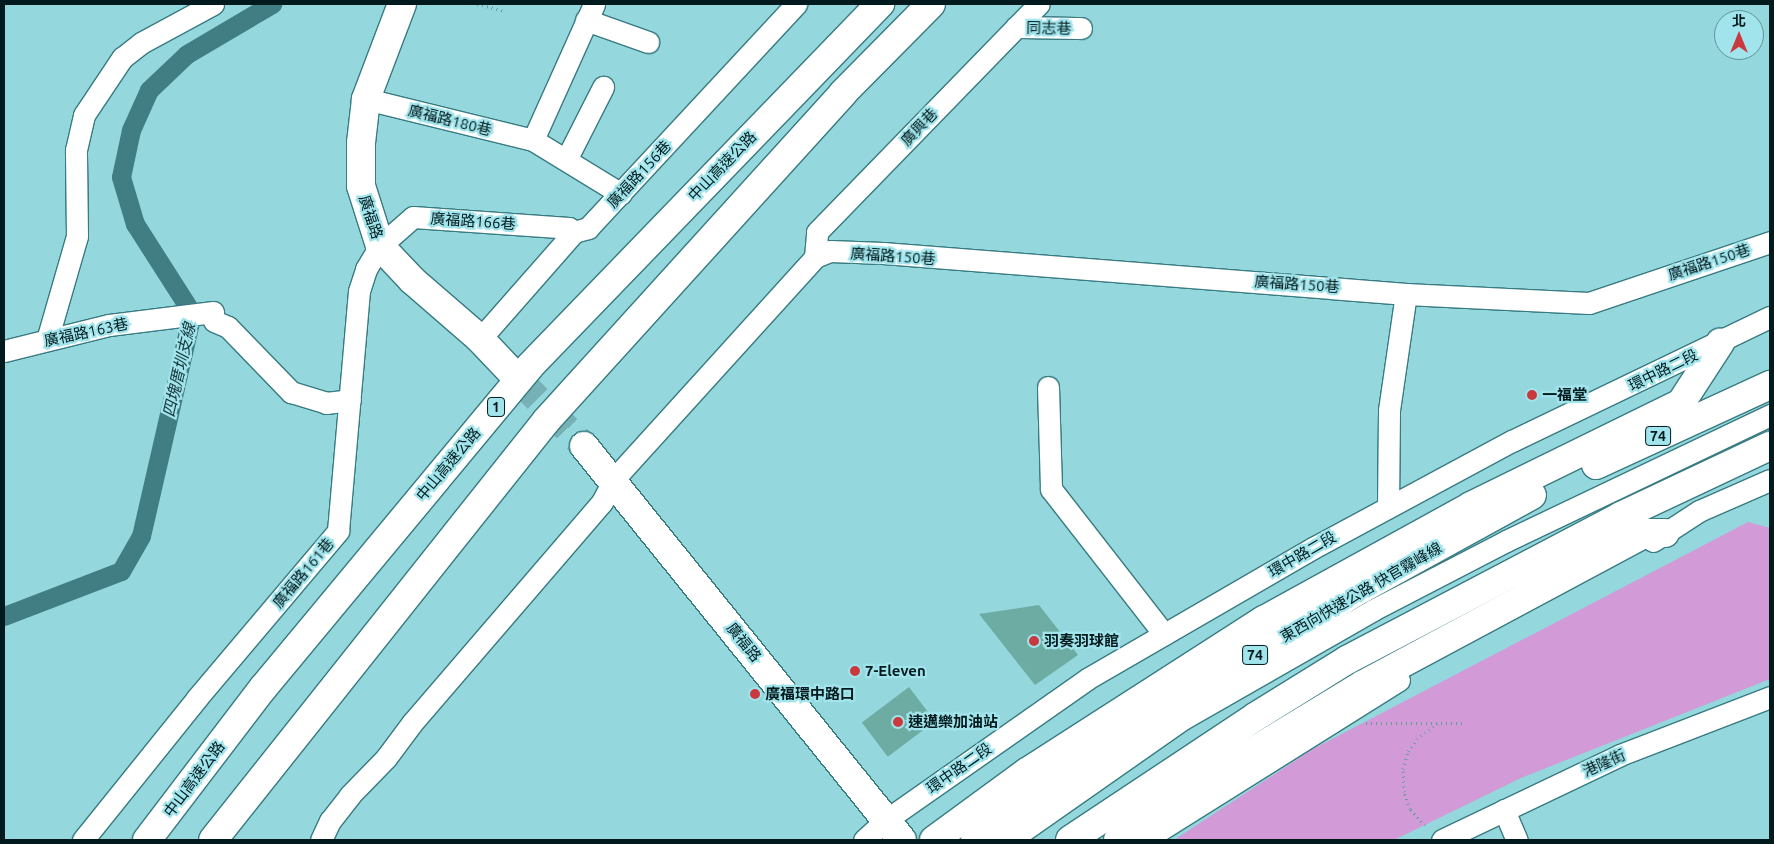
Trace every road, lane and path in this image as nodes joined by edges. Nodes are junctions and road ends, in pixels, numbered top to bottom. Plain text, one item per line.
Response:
1 (213, 4) edge
2 (402, 4) edge
3 (477, 4) edge
4 (796, 4) edge
5 (880, 4) edge
6 (931, 4) edge
7 (1039, 4) edge
8 (504, 11) dead end
9 (590, 12) edge
10 (1016, 27) junction
11 (1081, 28) dead end
12 (648, 42) dead end
13 (604, 86) dead end
14 (366, 99) junction
15 (533, 140) junction
16 (567, 158) junction
17 (620, 194) junction
18 (574, 232) junction
19 (1770, 242) edge
20 (380, 246) junction
21 (815, 257) junction
22 (1406, 294) junction
23 (1770, 317) edge
24 (480, 339) junction
25 (47, 340) junction
26 (1720, 343) junction
27 (4, 351) edge
28 (518, 379) tunnel mouth
29 (1770, 385) edge
30 (1048, 386) dead end
31 (350, 400) junction
32 (1770, 415) edge
33 (1770, 429) edge
34 (584, 446) tunnel mouth
35 (1770, 446) edge
36 (614, 479) junction
37 (1770, 480) edge
38 (1388, 507) junction
39 (1665, 533) junction
40 (1164, 634) junction
41 (1770, 697) edge
42 (1358, 723) dead end
43 (1438, 723) junction
44 (1464, 723) dead end
45 (1504, 810) junction
46 (1426, 825) dead end
47 (894, 830) edge
48 (1454, 838) edge
49 (83, 840) edge
50 (148, 840) edge
51 (212, 840) edge
52 (321, 840) edge
53 (864, 840) edge
54 (934, 840) edge
55 (975, 840) edge
56 (1010, 840) edge
57 (1033, 840) edge
58 (1070, 840) edge
59 (1118, 840) edge
60 (1144, 840) edge
61 (1517, 840) edge

1 - 25 street
2 - 14 main road, 廣福路
3 - 8 path
4 - 17 street, 廣福路156巷
5 - 50 main road, 中山高速公路 / 1
6 - 51 main road
7 - 10 street, 廣興巷
9 - 12 street
9 - 15 street
10 - 11 street, 同志巷
10 - 21 street, 廣興巷
13 - 16 street
14 - 15 street, 廣福路180巷
14 - 20 main road, 廣福路
15 - 16 street, 廣福路180巷
16 - 17 street, 廣福路180巷
17 - 18 street, 廣福路156巷
18 - 20 street, 廣福路166巷
18 - 24 street, 廣福路156巷
19 - 22 street, 廣福路150巷
20 - 24 main road, 廣福路
20 - 31 street, 廣福路161巷
21 - 22 street, 廣福路150巷
21 - 36 street
22 - 38 street
23 - 26 street, 環中路二段
24 - 28 main road, 廣福路
25 - 27 street, 廣福路163巷
25 - 31 street, 廣福路163巷
26 - 38 street, 環中路二段
26 - 54 main road
29 - 55 main road, 東西向快速公路 快官霧峰線 / 74
30 - 40 street
31 - 49 street, 廣福路161巷
32 - 56 street
33 - 57 street
34 - 36 main road, 廣福路
35 - 58 main road
36 - 47 main road, 廣福路
36 - 52 street
37 - 39 street
38 - 40 street, 環中路二段
39 - 59 main road
39 - 60 street
40 - 47 street, 環中路二段
41 - 45 street, 港隆街
42 - 43 path
43 - 44 path
43 - 46 path
45 - 48 street, 港隆街
45 - 61 street
47 - 53 street, 環中路二段

